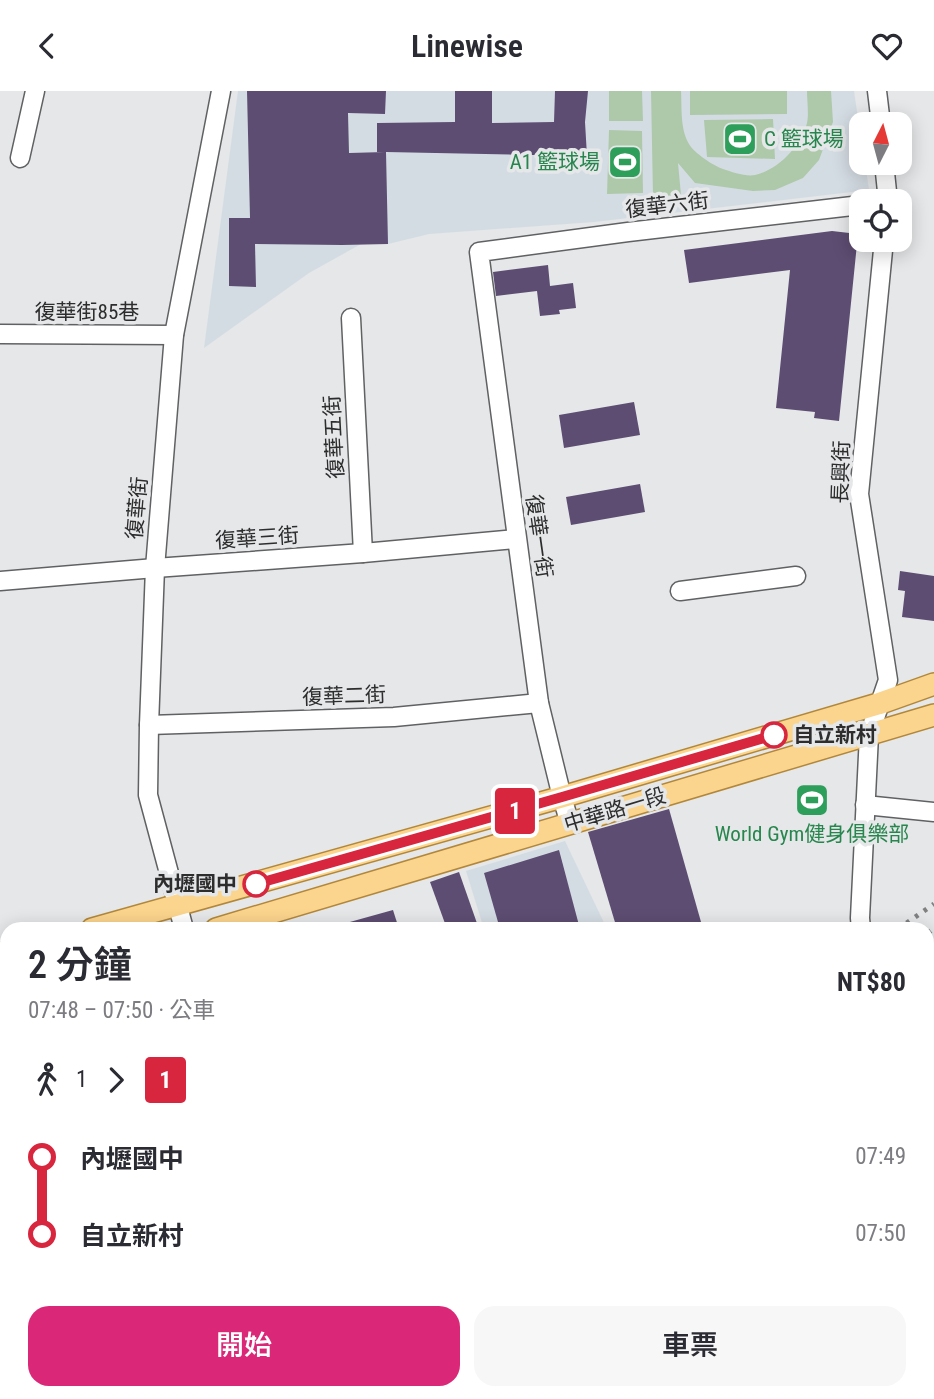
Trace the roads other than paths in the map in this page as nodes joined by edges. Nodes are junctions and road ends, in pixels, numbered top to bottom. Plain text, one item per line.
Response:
1 (35, 91) edge
2 (221, 91) edge
3 (877, 91) edge
4 (880, 112) edge
5 (20, 158) dead end
6 (849, 206) edge
7 (479, 252) joint
8 (883, 252) edge
9 (351, 318) dead end
10 (0, 334) edge
11 (174, 335) junction
12 (516, 538) junction
13 (363, 553) junction
14 (155, 568) junction
15 (796, 576) dead end
16 (0, 581) edge
17 (680, 591) dead end
18 (934, 684) edge
19 (539, 703) junction
20 (878, 704) junction
21 (934, 715) edge
22 (149, 725) junction
23 (869, 735) junction
24 (562, 797) junction
25 (865, 805) junction
26 (934, 812) edge
27 (570, 824) junction
28 (178, 906) junction
29 (118, 922) edge
30 (182, 922) edge
31 (240, 922) edge
32 (861, 922) edge

1 - 5 street
2 - 11 street, 復華街
3 - 4 street
6 - 7 street, 復華六街
7 - 12 street, 復華一街
8 - 20 street, 長興街
9 - 13 street, 復華五街
10 - 11 street, 復華街85巷
11 - 14 street, 復華街
12 - 13 street, 復華三街
12 - 19 street, 復華一街
13 - 14 street, 復華三街
14 - 16 street, 復華三街
14 - 22 street, 復華街
15 - 17 street
18 - 20 main road, 中華路一段
19 - 22 street, 復華二街
19 - 24 street, 復華一街
20 - 23 street, 長興街
20 - 24 main road, 中華路一段
21 - 23 main road, 中華路一段
22 - 28 street, 復華街
23 - 25 street, 長興街
23 - 27 main road, 中華路一段
24 - 27 street, 復華一街
24 - 28 main road, 中華路一段
25 - 26 street
25 - 32 street, 長興街
27 - 31 main road, 中華路一段
28 - 29 main road, 中華路一段
28 - 30 street, 復華街

